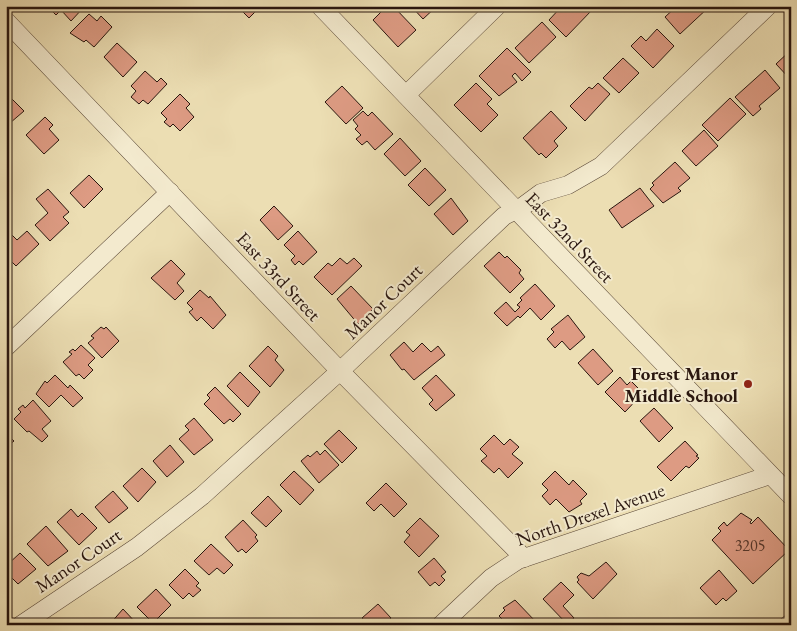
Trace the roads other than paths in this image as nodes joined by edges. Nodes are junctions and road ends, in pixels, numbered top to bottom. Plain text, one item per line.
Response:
1 (320, 6) edge
2 (497, 6) edge
3 (768, 6) edge
4 (6, 21) edge
5 (406, 95) junction
6 (170, 192) junction
7 (515, 211) junction
8 (6, 347) edge
9 (340, 371) junction
10 (770, 475) junction
11 (791, 496) edge
12 (524, 558) junction
13 (21, 625) edge
14 (441, 625) edge

1 - 5 street, East 32nd Street
2 - 5 street
3 - 7 street, Manor Court
4 - 6 street, East 33rd Street
5 - 7 street, East 32nd Street
6 - 8 street
6 - 9 street, East 33rd Street
7 - 9 street, Manor Court
7 - 10 street, East 32nd Street
9 - 12 street, East 33rd Street
9 - 13 street, Manor Court
10 - 11 street, East 32nd Street
10 - 12 street, North Drexel Avenue
12 - 14 street, North Drexel Avenue

